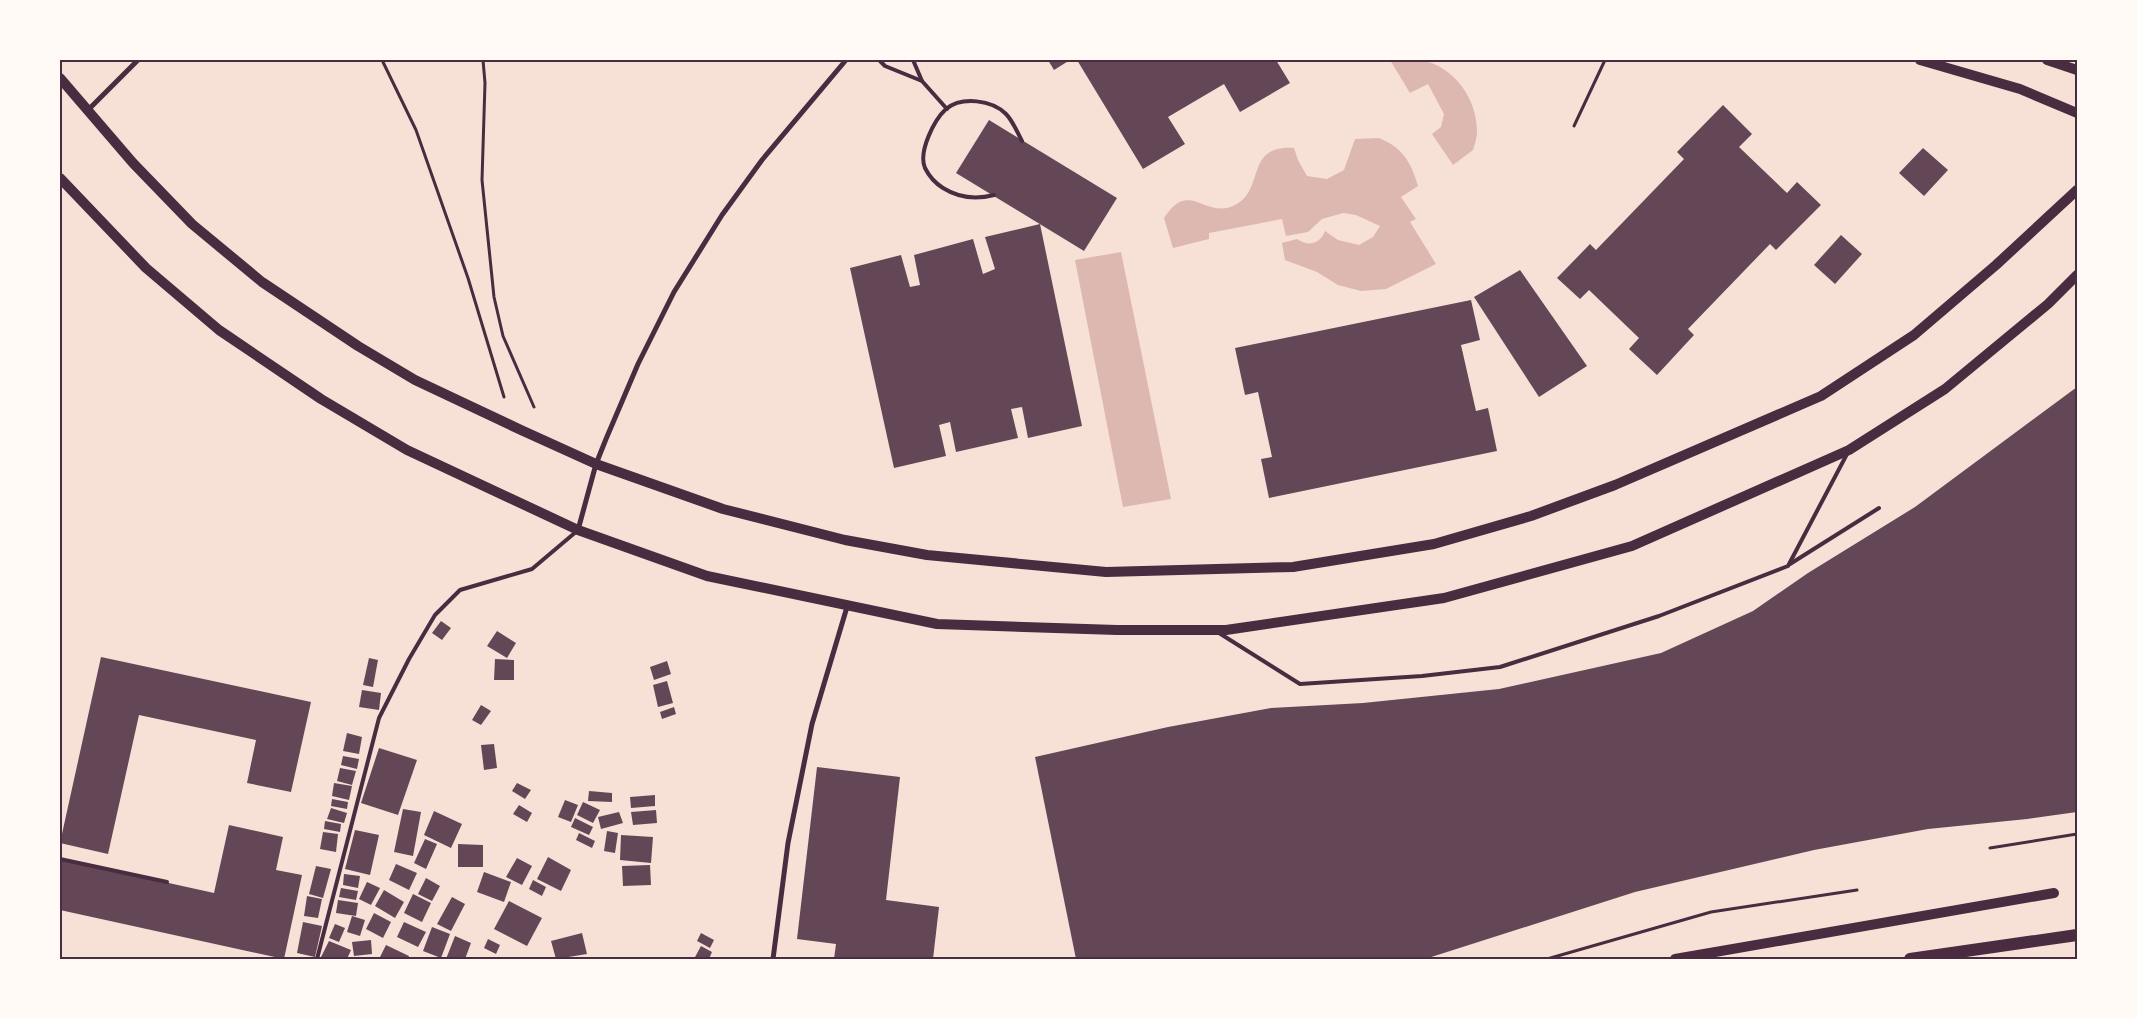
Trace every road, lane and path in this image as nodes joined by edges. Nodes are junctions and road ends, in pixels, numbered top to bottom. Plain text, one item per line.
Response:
1 (138, 60) edge
2 (382, 60) edge
3 (484, 60) edge
4 (846, 60) edge
5 (879, 60) edge
6 (913, 60) edge
7 (1605, 60) edge
8 (1920, 60) edge
9 (2047, 60) edge
10 (2077, 70) edge
11 (60, 78) edge
12 (922, 81) junction
13 (946, 109) junction
14 (86, 111) junction
15 (2077, 112) edge
16 (1574, 126) dead end
17 (1022, 141) dead end
18 (60, 178) edge
19 (2077, 190) edge
20 (994, 195) dead end
21 (2077, 275) edge
22 (504, 399) dead end
23 (534, 407) dead end
24 (1849, 450) junction
25 (596, 464) junction
26 (1880, 508) dead end
27 (578, 530) junction
28 (1788, 566) junction
29 (847, 607) junction
30 (1215, 631) junction
31 (2077, 834) edge
32 (1990, 848) dead end
33 (60, 859) edge
34 (167, 882) dead end
35 (1857, 890) dead end
36 (2054, 892) dead end
37 (2077, 935) edge
38 (318, 959) edge
39 (772, 959) edge
40 (1548, 959) edge
41 (1675, 959) edge
42 (1910, 959) edge

1 - 14 street
2 - 22 path
3 - 23 path
4 - 25 street
5 - 12 lane
6 - 12 lane
7 - 16 path
8 - 15 main road
9 - 10 main road
11 - 14 main road
12 - 13 lane
13 - 17 lane
13 - 20 lane
14 - 25 main road
18 - 27 main road
19 - 25 main road
21 - 24 main road
24 - 28 lane
24 - 30 main road
25 - 27 street
26 - 28 lane
27 - 29 main road
27 - 38 lane
28 - 30 lane
29 - 30 main road
29 - 39 street
31 - 32 path
33 - 34 lane
35 - 40 path
36 - 41 main road
37 - 42 main road

